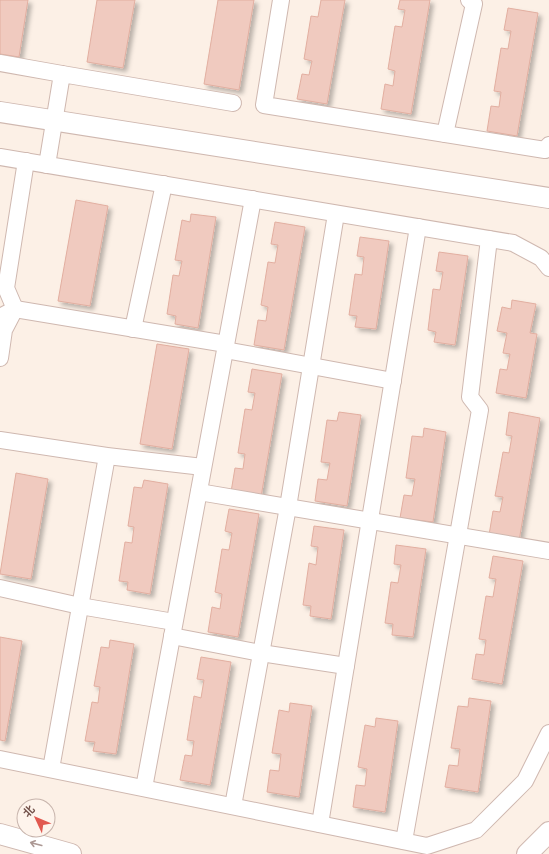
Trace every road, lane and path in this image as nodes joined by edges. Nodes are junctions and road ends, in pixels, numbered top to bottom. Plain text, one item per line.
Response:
1 (281, 0) edge
2 (469, 0) edge
3 (0, 63) edge
4 (62, 74) junction
5 (233, 103) dead end
6 (0, 112) edge
7 (54, 121) junction
8 (445, 134) junction
9 (549, 145) edge
10 (0, 157) edge
11 (26, 161) junction
12 (47, 165) junction
13 (164, 184) junction
14 (549, 198) edge
15 (253, 200) junction
16 (336, 214) junction
17 (418, 227) junction
18 (489, 239) junction
19 (549, 268) edge
20 (15, 309) junction
21 (0, 317) edge
22 (133, 328) junction
23 (226, 347) junction
24 (0, 358) edge
25 (311, 365) junction
26 (393, 381) junction
27 (0, 440) edge
28 (107, 456) junction
29 (203, 467) junction
30 (199, 492) junction
31 (288, 507) junction
32 (370, 521) junction
33 (457, 536) junction
34 (549, 551) edge
35 (0, 588) edge
36 (80, 606) junction
37 (173, 629) junction
38 (261, 653) junction
39 (346, 666) junction
40 (549, 733) edge
41 (0, 759) edge
42 (51, 769) junction
43 (144, 788) junction
44 (233, 806) junction
45 (320, 824) junction
46 (549, 832) edge
47 (0, 834) edge
48 (404, 841) junction
49 (71, 854) edge
50 (527, 854) edge

1 - 8 street
2 - 8 street
3 - 4 street
4 - 5 street
4 - 7 street
6 - 7 street
7 - 12 street
7 - 14 street
8 - 9 street
10 - 11 street
11 - 12 street
11 - 20 street
12 - 13 street
13 - 15 street
13 - 22 street
15 - 16 street
15 - 23 street
16 - 17 street
16 - 25 street
17 - 18 street
17 - 26 street
18 - 19 street
18 - 33 street
20 - 21 street
20 - 22 street
20 - 24 street
22 - 23 street
23 - 25 street
23 - 29 street
25 - 26 street
25 - 31 street
26 - 32 street
27 - 28 street
28 - 29 street
28 - 36 street
29 - 30 street
30 - 31 street
30 - 37 street
31 - 32 street
31 - 38 street
32 - 33 street
32 - 39 street
33 - 34 street
33 - 48 street
35 - 36 street
36 - 37 street
36 - 42 street
37 - 38 street
37 - 43 street
38 - 39 street
38 - 44 street
39 - 45 street
40 - 48 street
41 - 42 street
42 - 43 street
43 - 44 street
44 - 45 street
45 - 48 street
46 - 50 street
49 -> 47 street

